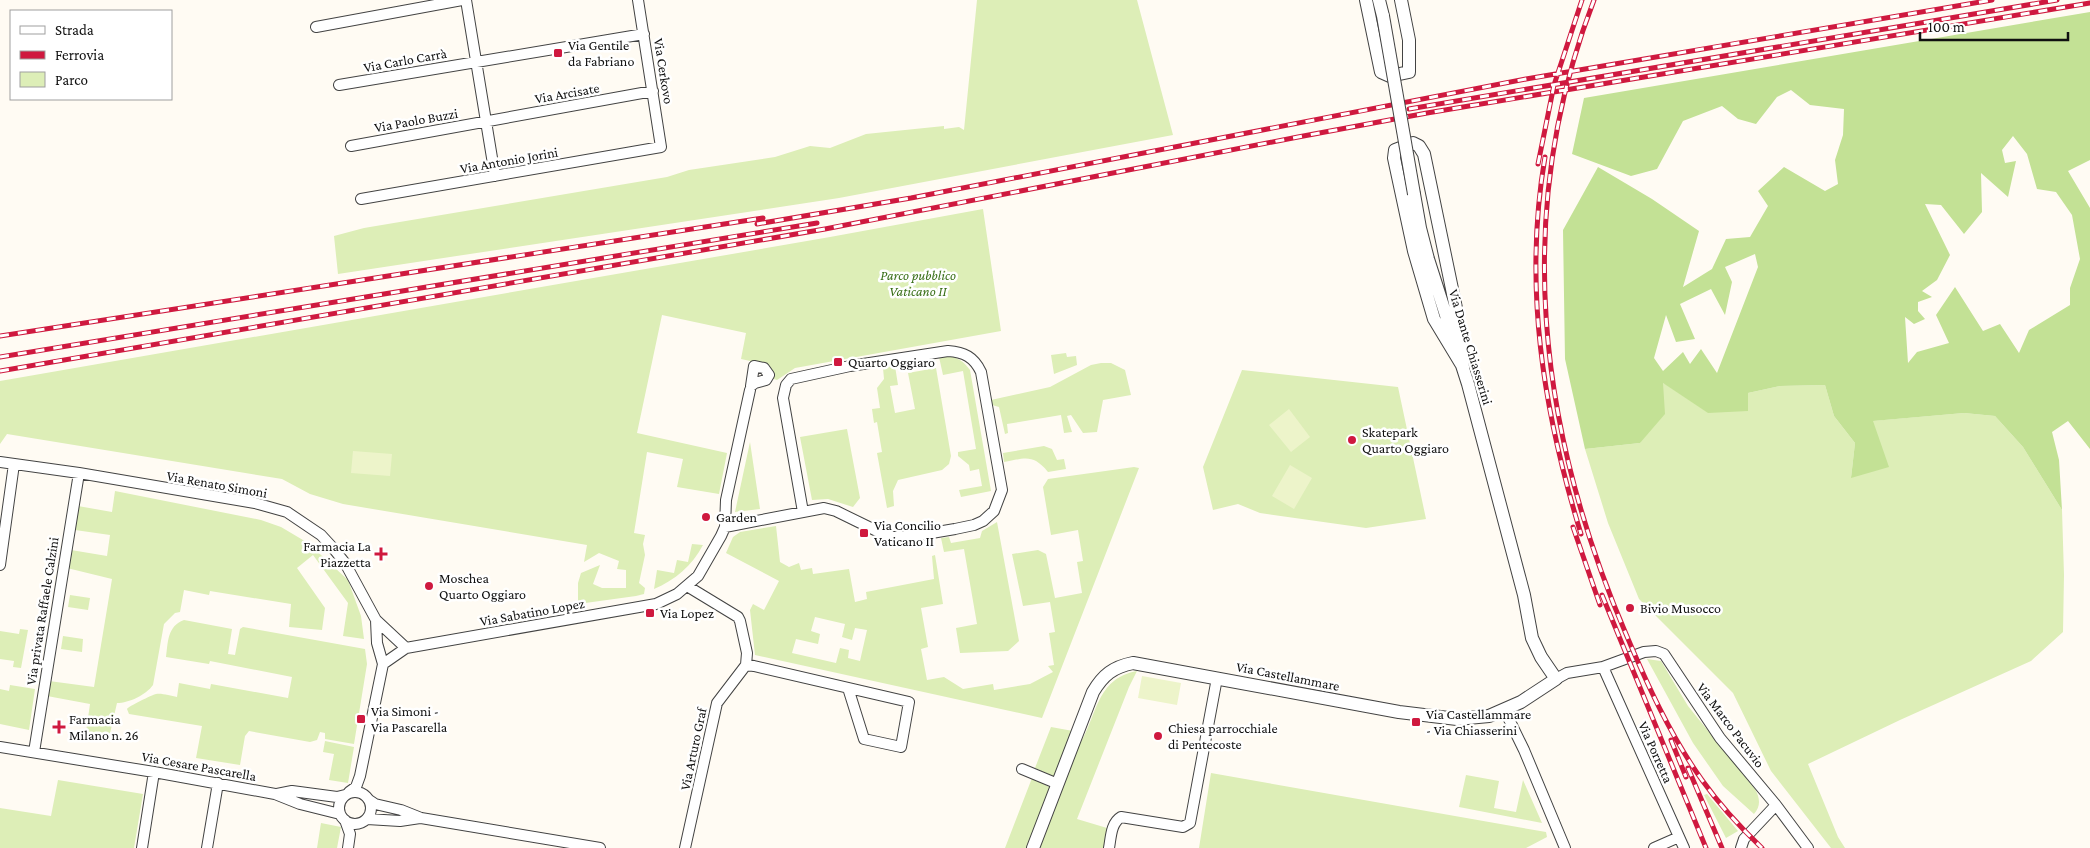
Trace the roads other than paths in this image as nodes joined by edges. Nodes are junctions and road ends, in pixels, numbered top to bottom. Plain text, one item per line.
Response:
1 (462, 0) edge
2 (466, 0) edge
3 (638, 0) edge
4 (1366, 0) edge
5 (1379, 0) edge
6 (1384, 0) edge
7 (1401, 0) edge
8 (1383, 16) junction
9 (316, 27) dead end
10 (644, 34) junction
11 (476, 61) junction
12 (339, 85) dead end
13 (653, 91) junction
14 (486, 121) junction
15 (351, 146) dead end
16 (662, 147) joint
17 (495, 176) junction
18 (361, 199) dead end
19 (1463, 368) junction
20 (751, 388) dead end
21 (0, 462) edge
22 (14, 464) junction
23 (79, 474) junction
24 (803, 512) junction
25 (725, 527) junction
26 (0, 566) edge
27 (687, 586) junction
28 (376, 620) junction
29 (406, 648) junction
30 (383, 664) junction
31 (746, 665) junction
32 (1603, 667) junction
33 (1217, 678) junction
34 (1556, 679) junction
35 (848, 688) junction
36 (1504, 710) junction
37 (0, 747) edge
38 (34, 752) junction
39 (1022, 769) dead end
40 (154, 772) junction
41 (360, 776) junction
42 (218, 783) junction
43 (1058, 784) junction
44 (347, 793) junction
45 (275, 794) junction
46 (367, 797) junction
47 (1776, 805) junction
48 (343, 817) junction
49 (421, 818) junction
50 (363, 821) junction
51 (351, 836) junction
52 (1679, 837) junction
53 (582, 846) edge
54 (142, 848) edge
55 (207, 848) edge
56 (348, 848) edge
57 (600, 848) edge
58 (685, 848) edge
59 (1033, 848) edge
60 (1109, 848) edge
61 (1566, 848) edge
62 (1654, 848) edge
63 (1684, 848) edge
64 (1741, 848) edge
65 (1808, 848) edge

1 - 9 street
2 - 11 street
3 - 10 street, Via Cerkovo
4 - 7 street
5 - 8 street, Via Dante Chiasserini
6 - 8 street, Via Dante Chiasserini
8 - 19 street, Via Dante Chiasserini, bridge
10 - 11 street
10 - 13 street, Via Cerkovo
11 - 12 street, Via Carlo Carrà
11 - 14 street
13 - 14 street, Via Arcisate
13 - 16 street, Via Cerkovo
14 - 15 street, Via Paolo Buzzi
14 - 17 street
16 - 17 street, Via Antonio Jorini
17 - 18 street, Via Antonio Jorini
19 - 19 street
19 - 34 street, Via Dante Chiasserini
20 - 25 street, Via Sabatino Lopez
21 - 22 street, Via Renato Simoni
22 - 23 street, Via Renato Simoni
22 - 26 street
23 - 28 street, Via Renato Simoni
23 - 38 street, Via privata Raffaele Calzini
24 - 24 street
24 - 25 street
25 - 27 street, Via Sabatino Lopez
27 - 29 street, Via Sabatino Lopez
27 - 31 street
28 - 29 street, Via Renato Simoni
28 - 30 street, Via Renato Simoni
29 - 30 street, Via Sabatino Lopez
30 - 41 street, Via Renato Simoni
31 - 35 street
31 - 58 street, Via Arturo Graf
32 - 34 street
32 - 47 street, Via Marco Pacuvio
32 - 52 street, Via Porretta
33 - 36 street, Via Castellammare
33 - 43 street, Via Castellammare
33 - 60 street
34 - 36 street
35 - 35 street
36 - 61 street
37 - 38 street, Via Cesare Pascarella
38 - 40 street, Via Cesare Pascarella
39 - 43 street
40 - 42 street, Via Cesare Pascarella
40 - 54 street
41 - 44 street, Via Renato Simoni
41 - 46 street
42 - 45 street, Via Cesare Pascarella
42 - 55 street
43 - 59 street, Via Castellammare
44 - 45 street
44 - 46 street
44 - 48 street
45 - 48 street
46 - 49 street
46 - 50 street
47 - 64 street
47 - 65 street, Via Marco Pacuvio
48 - 50 street
48 - 51 street
49 - 50 street
49 - 53 street
50 - 51 street
51 - 56 street
52 - 62 street
52 - 63 street, Via Porretta
53 - 57 street

